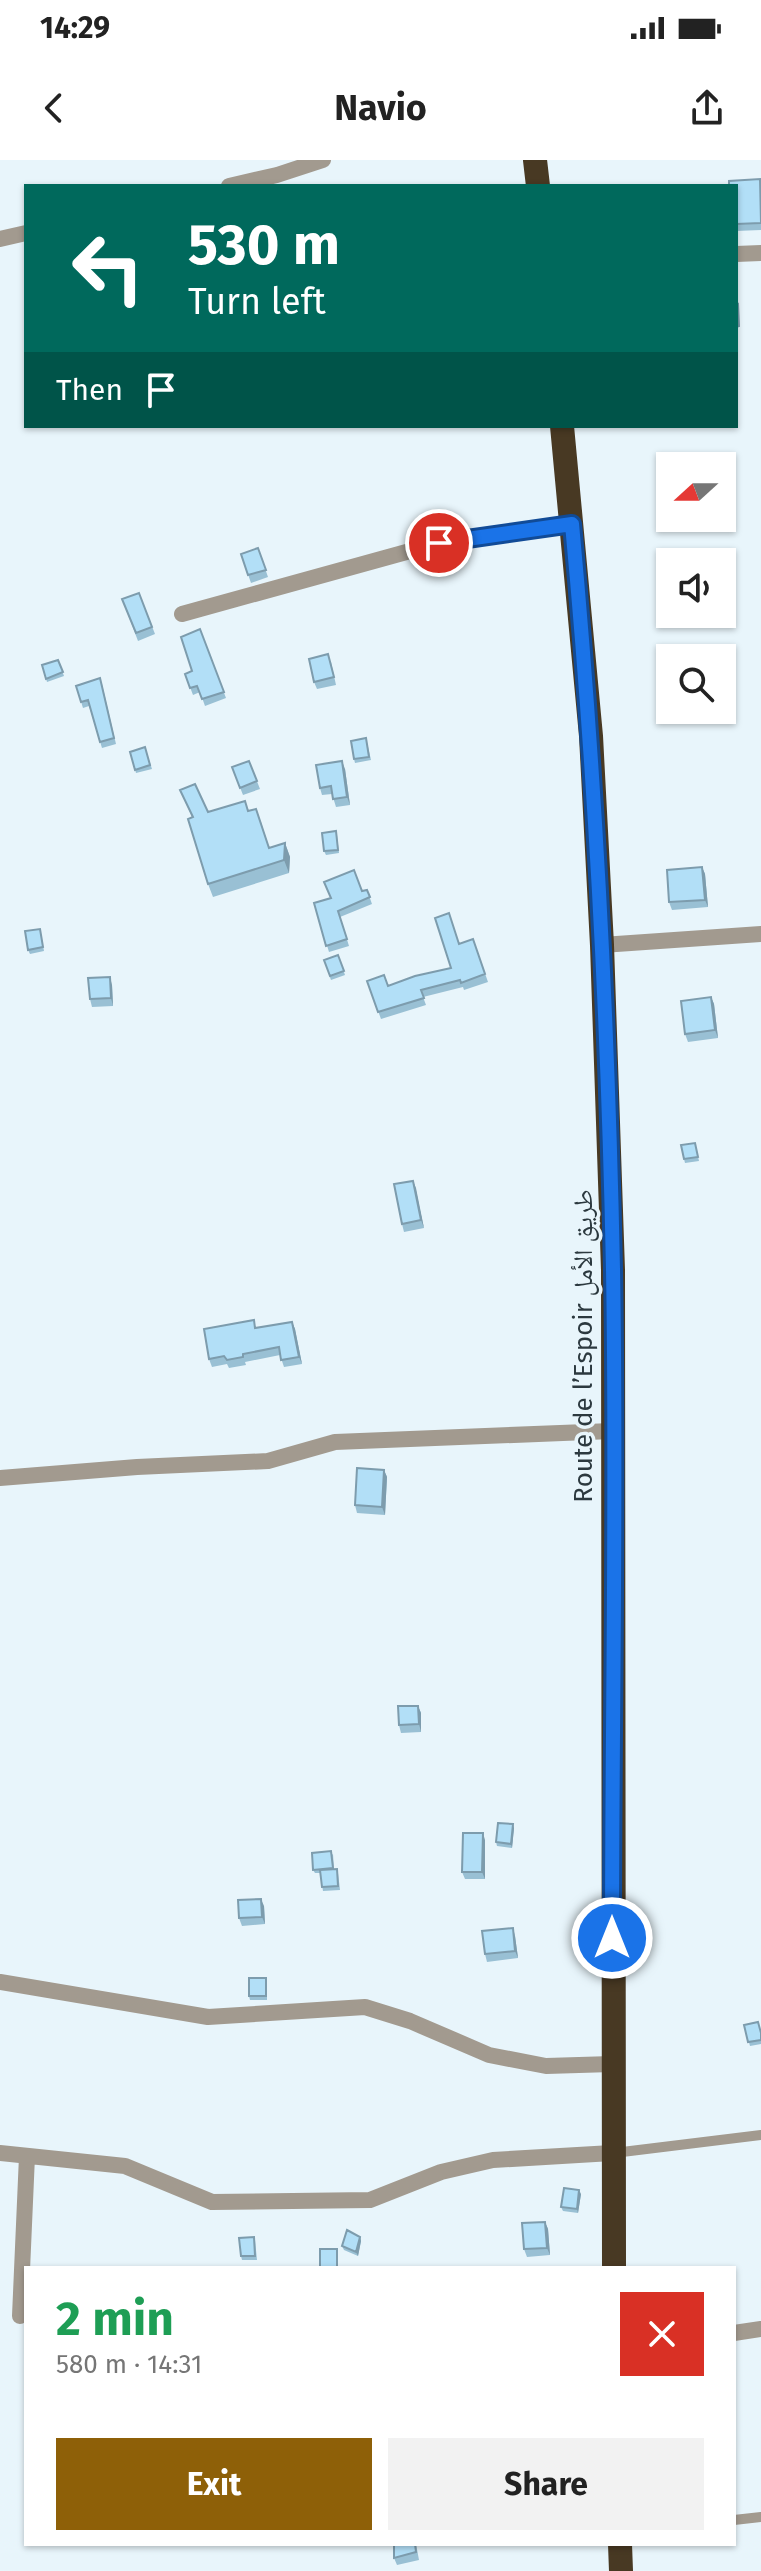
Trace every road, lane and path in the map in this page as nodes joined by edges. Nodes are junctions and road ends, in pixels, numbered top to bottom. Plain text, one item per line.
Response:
1 (323, 160) edge
2 (535, 160) edge
3 (238, 184) edge
4 (538, 184) edge
5 (24, 233) edge
6 (0, 239) edge
7 (761, 253) edge
8 (738, 254) edge
9 (562, 428) edge
10 (572, 524) junction
11 (182, 614) dead end
12 (761, 934) edge
13 (602, 945) junction
14 (612, 1431) junction
15 (0, 1478) edge
16 (0, 1982) edge
17 (612, 2064) junction
18 (761, 2135) edge
19 (0, 2153) edge
20 (612, 2153) junction
21 (27, 2156) junction
22 (614, 2266) edge
23 (20, 2316) dead end
24 (761, 2329) edge
25 (736, 2333) edge
26 (761, 2517) edge
27 (736, 2520) edge
28 (620, 2546) edge
29 (621, 2571) edge

1 - 3 street
2 - 4 highway
5 - 6 street
7 - 8 street
9 - 10 highway, Route de l’Espoir طريق الأمل
10 - 11 street
10 - 13 highway, Route de l’Espoir طريق الأمل
12 - 13 street
13 - 14 highway, Route de l’Espoir طريق الأمل
14 - 15 street
14 - 17 highway, Route de l’Espoir طريق الأمل
16 - 17 street
17 - 20 highway, Route de l’Espoir طريق الأمل
18 - 20 lane
19 - 21 street
20 - 21 street
20 - 22 highway, Route de l’Espoir طريق الأمل
21 - 23 street
24 - 25 street
26 - 27 lane
28 - 29 highway

